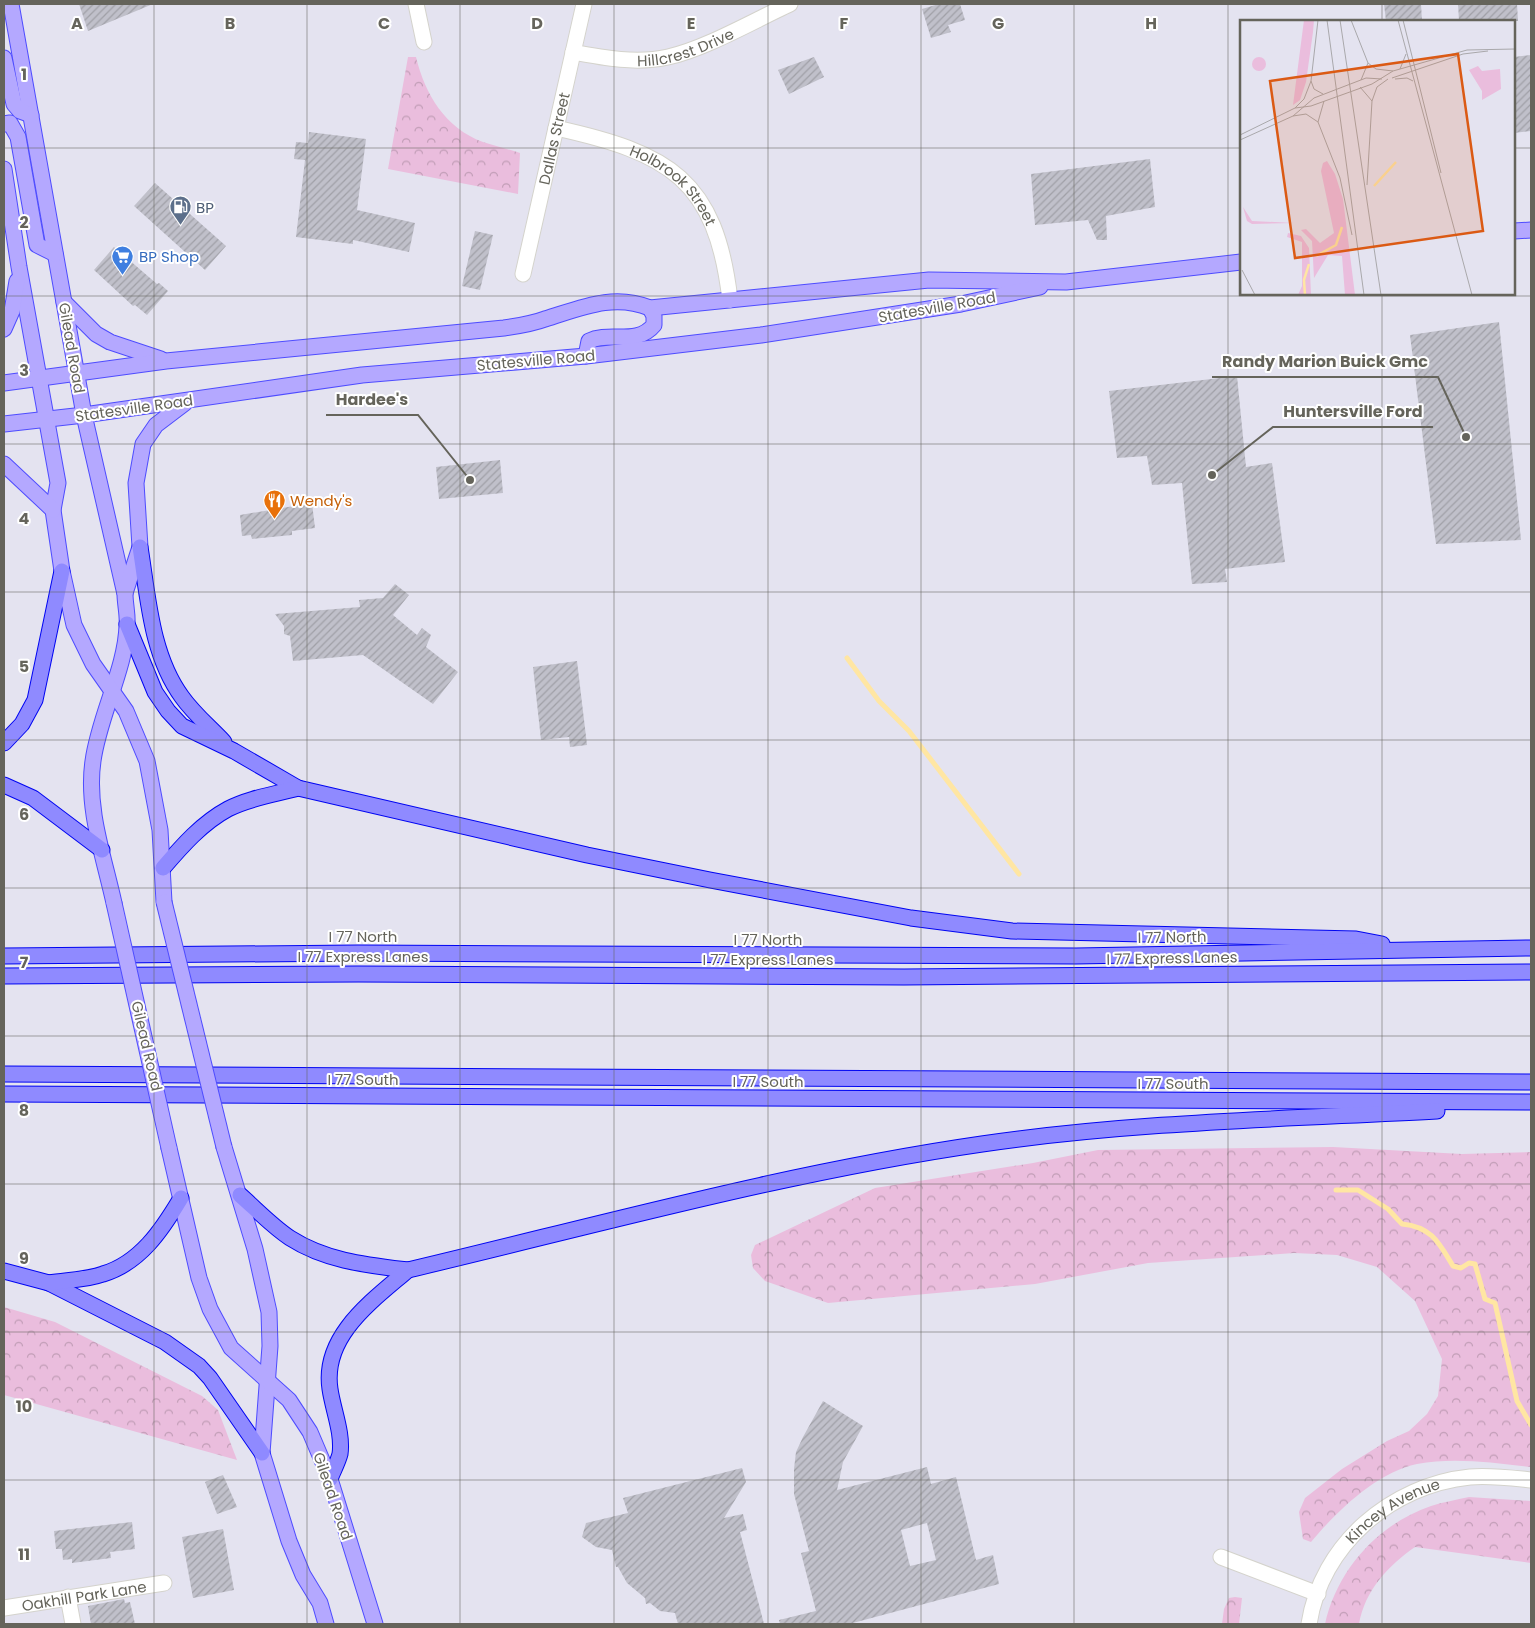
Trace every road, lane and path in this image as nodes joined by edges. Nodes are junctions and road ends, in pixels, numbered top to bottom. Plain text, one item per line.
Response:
1 (11, 4) edge
2 (416, 4) edge
3 (584, 4) edge
4 (790, 4) edge
5 (424, 42) dead end
6 (574, 52) junction
7 (4, 58) edge
8 (31, 115) junction
9 (4, 124) edge
10 (556, 128) junction
11 (4, 170) edge
12 (1531, 230) edge
13 (1515, 232) edge
14 (55, 254) junction
15 (1240, 262) edge
16 (19, 267) junction
17 (523, 274) dead end
18 (1066, 282) junction
19 (730, 300) junction
20 (64, 302) junction
21 (650, 308) junction
22 (4, 329) edge
23 (586, 356) junction
24 (166, 361) junction
25 (77, 373) junction
26 (40, 379) junction
27 (4, 383) edge
28 (187, 401) junction
29 (84, 415) junction
30 (46, 420) junction
31 (4, 424) edge
32 (4, 464) edge
33 (54, 510) junction
34 (140, 546) junction
35 (62, 571) junction
36 (124, 594) junction
37 (127, 624) junction
38 (110, 690) junction
39 (4, 743) edge
40 (234, 751) junction
41 (4, 785) edge
42 (298, 788) junction
43 (102, 850) junction
44 (163, 868) junction
45 (1531, 948) edge
46 (1410, 949) junction
47 (4, 956) edge
48 (1531, 972) edge
49 (4, 976) edge
50 (4, 1074) edge
51 (1531, 1082) edge
52 (4, 1094) edge
53 (1531, 1102) edge
54 (1531, 1106) edge
55 (240, 1195) junction
56 (181, 1198) junction
57 (408, 1270) junction
58 (4, 1271) edge
59 (50, 1283) junction
60 (267, 1382) junction
61 (262, 1453) junction
62 (330, 1479) junction
63 (1531, 1480) edge
64 (1221, 1557) dead end
65 (164, 1582) dead end
66 (1318, 1594) junction
67 (68, 1597) junction
68 (320, 1603) junction
69 (4, 1608) edge
70 (73, 1624) edge
71 (326, 1624) edge
72 (335, 1624) edge
73 (375, 1624) edge
74 (1309, 1624) edge

1 - 8 main road, Gilead Road
2 - 5 street
3 - 6 street, Dallas Street
4 - 6 street, Hillcrest Drive
6 - 10 street, Dallas Street
7 - 8 main road
8 - 14 main road, Gilead Road
9 - 14 main road
10 - 17 street, Dallas Street
10 - 19 street, Holbrook Street
11 - 16 main road
12 - 13 main road
14 - 20 main road, Gilead Road
15 - 18 main road, Statesville Road
16 - 22 main road
16 - 26 main road
18 - 19 main road, Statesville Road
18 - 23 main road, Statesville Road
19 - 21 main road, Statesville Road
20 - 24 main road
20 - 25 main road, Gilead Road
21 - 23 main road
21 - 24 main road, Statesville Road
23 - 28 main road, Statesville Road
24 - 25 main road, Statesville Road
25 - 26 main road, Statesville Road
25 - 29 main road, Gilead Road
26 - 27 main road, Statesville Road
26 - 30 main road
28 - 29 main road, Statesville Road
28 - 34 main road
29 - 30 main road, Statesville Road
29 - 36 main road, Gilead Road
30 - 31 main road, Statesville Road
30 - 33 main road
32 - 33 main road
33 - 35 main road
34 - 36 main road
34 - 40 highway
35 - 38 main road
35 - 39 highway
36 - 37 main road, Gilead Road
37 - 38 main road, Gilead Road
37 - 40 highway
38 - 43 main road, Gilead Road
38 - 44 main road
40 - 42 highway
41 - 43 highway
42 - 44 highway
42 - 46 highway
43 - 56 main road, Gilead Road, bridge
44 - 55 main road, bridge
45 - 46 highway, I 77 North
46 - 47 highway, I 77 North
48 - 49 highway, I 77 Express Lanes
50 - 51 highway
52 - 53 highway, I 77 South
54 - 57 highway
55 - 57 highway
55 - 60 main road
56 - 59 highway
56 - 60 main road, Gilead Road
57 - 62 highway
58 - 59 highway
59 - 61 highway
60 - 61 main road
60 - 62 main road, Gilead Road
61 - 68 main road
62 - 73 main road, Gilead Road
63 - 66 street, Kincey Avenue
64 - 66 street
65 - 67 street, Oakhill Park Lane
66 - 74 street, Kincey Avenue
67 - 69 street, Oakhill Park Lane
67 - 70 street
68 - 71 main road
68 - 72 main road

